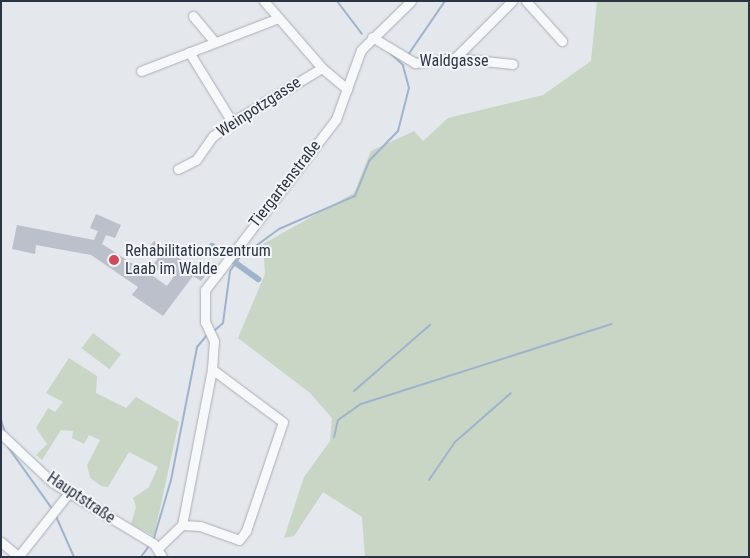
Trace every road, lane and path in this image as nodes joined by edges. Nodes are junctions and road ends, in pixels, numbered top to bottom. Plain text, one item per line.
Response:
1 (264, 1) edge
2 (412, 1) edge
3 (512, 1) edge
4 (526, 1) edge
5 (192, 16) dead end
6 (278, 18) junction
7 (372, 37) junction
8 (215, 42) junction
9 (562, 42) dead end
10 (189, 52) junction
11 (454, 58) junction
12 (513, 64) dead end
13 (322, 68) junction
14 (141, 71) dead end
15 (347, 89) junction
16 (232, 122) junction
17 (178, 169) dead end
18 (212, 369) junction
19 (1, 434) edge
20 (68, 494) junction
21 (182, 525) junction
22 (1, 542) edge
23 (160, 552) edge
24 (19, 557) edge

1 - 6 street
2 - 7 street, Tiergartenstraße
3 - 11 street
4 - 9 street
5 - 8 street
6 - 8 street
6 - 13 street
7 - 11 street, Waldgasse
7 - 15 street, Tiergartenstraße
8 - 10 street
10 - 14 street
10 - 16 street
11 - 12 street, Waldgasse
13 - 15 street
13 - 16 street, Weinpotzgasse
15 - 18 street, Tiergartenstraße
16 - 17 street, Weinpotzgasse
18 - 21 street, Tiergartenstraße
18 - 21 street
19 - 20 street, Hauptstraße
20 - 23 street, Hauptstraße
20 - 24 street
21 - 23 street
22 - 24 street

